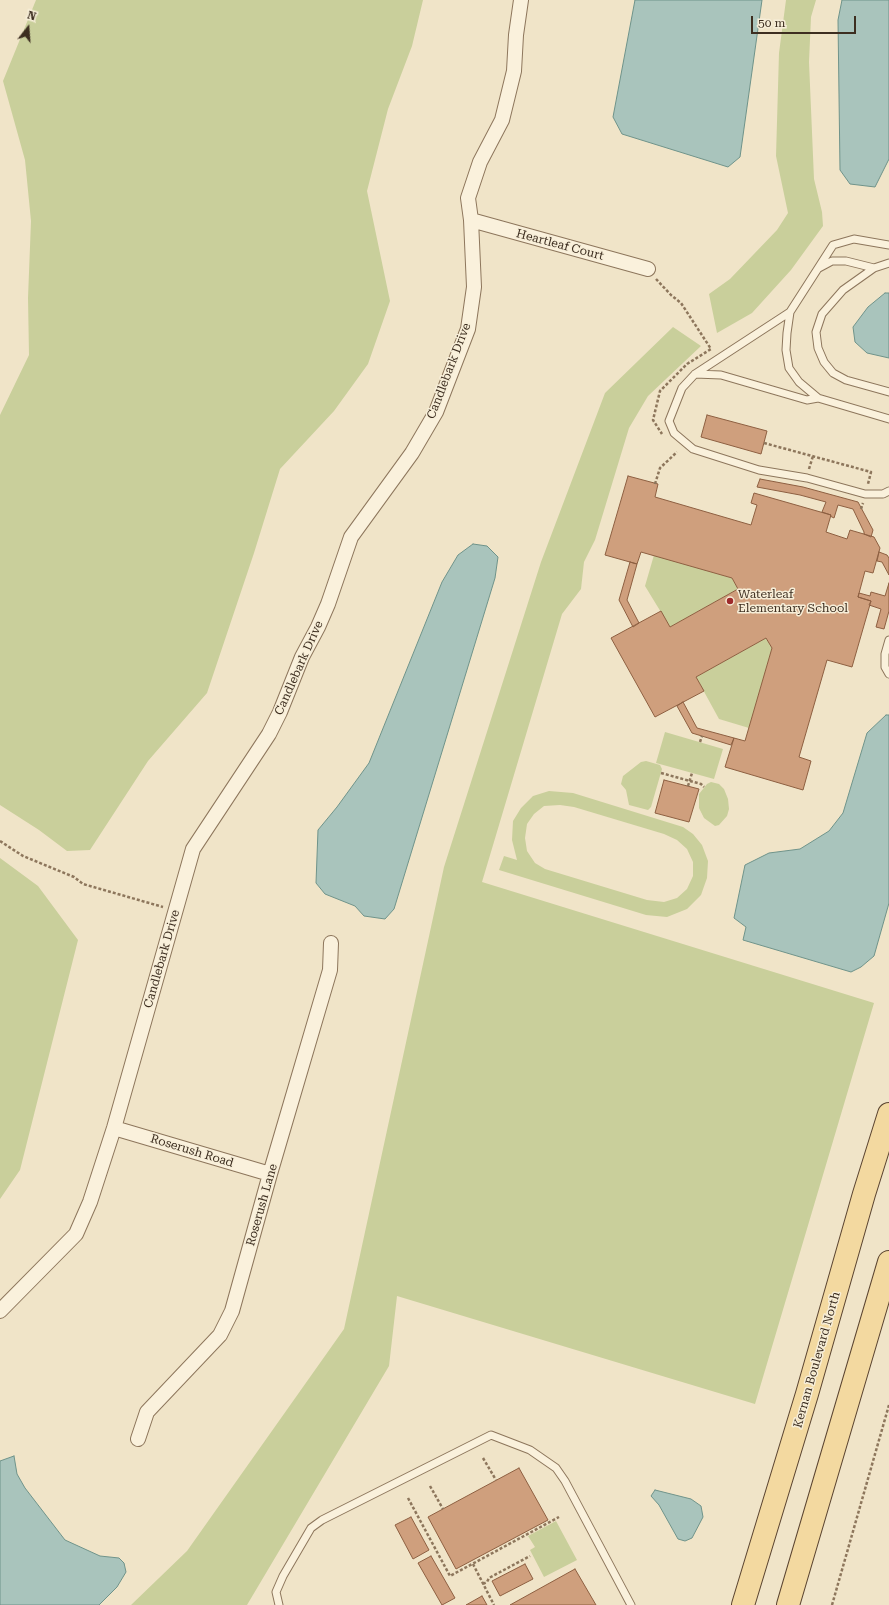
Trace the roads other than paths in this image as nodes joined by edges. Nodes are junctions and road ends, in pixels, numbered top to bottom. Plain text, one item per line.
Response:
1 (521, 0) edge
2 (471, 220) junction
3 (889, 245) edge
4 (889, 263) edge
5 (874, 268) junction
6 (648, 269) dead end
7 (817, 269) junction
8 (790, 312) junction
9 (694, 374) junction
10 (889, 392) edge
11 (818, 398) junction
12 (889, 419) edge
13 (889, 491) edge
14 (889, 640) edge
15 (889, 674) edge
16 (331, 942) dead end
17 (889, 1114) edge
18 (114, 1128) junction
19 (886, 1137) edge
20 (270, 1174) junction
21 (889, 1262) edge
22 (0, 1311) edge
23 (138, 1439) dead end
24 (279, 1605) edge
25 (631, 1605) edge
26 (743, 1605) edge
27 (788, 1605) edge

1 - 2 street, Candlebark Drive
2 - 6 street, Heartleaf Court
2 - 18 street, Candlebark Drive
3 - 7 lane
4 - 5 lane
5 - 7 lane
5 - 10 lane
7 - 8 lane
8 - 9 lane
8 - 11 lane
9 - 11 lane
9 - 13 lane
11 - 12 lane
14 - 15 lane
16 - 20 street, Roserush Lane
17 - 19 main road, Kernan Boulevard North
18 - 20 street, Roserush Road
18 - 22 street, Candlebark Drive
19 - 26 main road, Kernan Boulevard North
20 - 23 street, Roserush Lane
21 - 27 main road
24 - 25 lane

